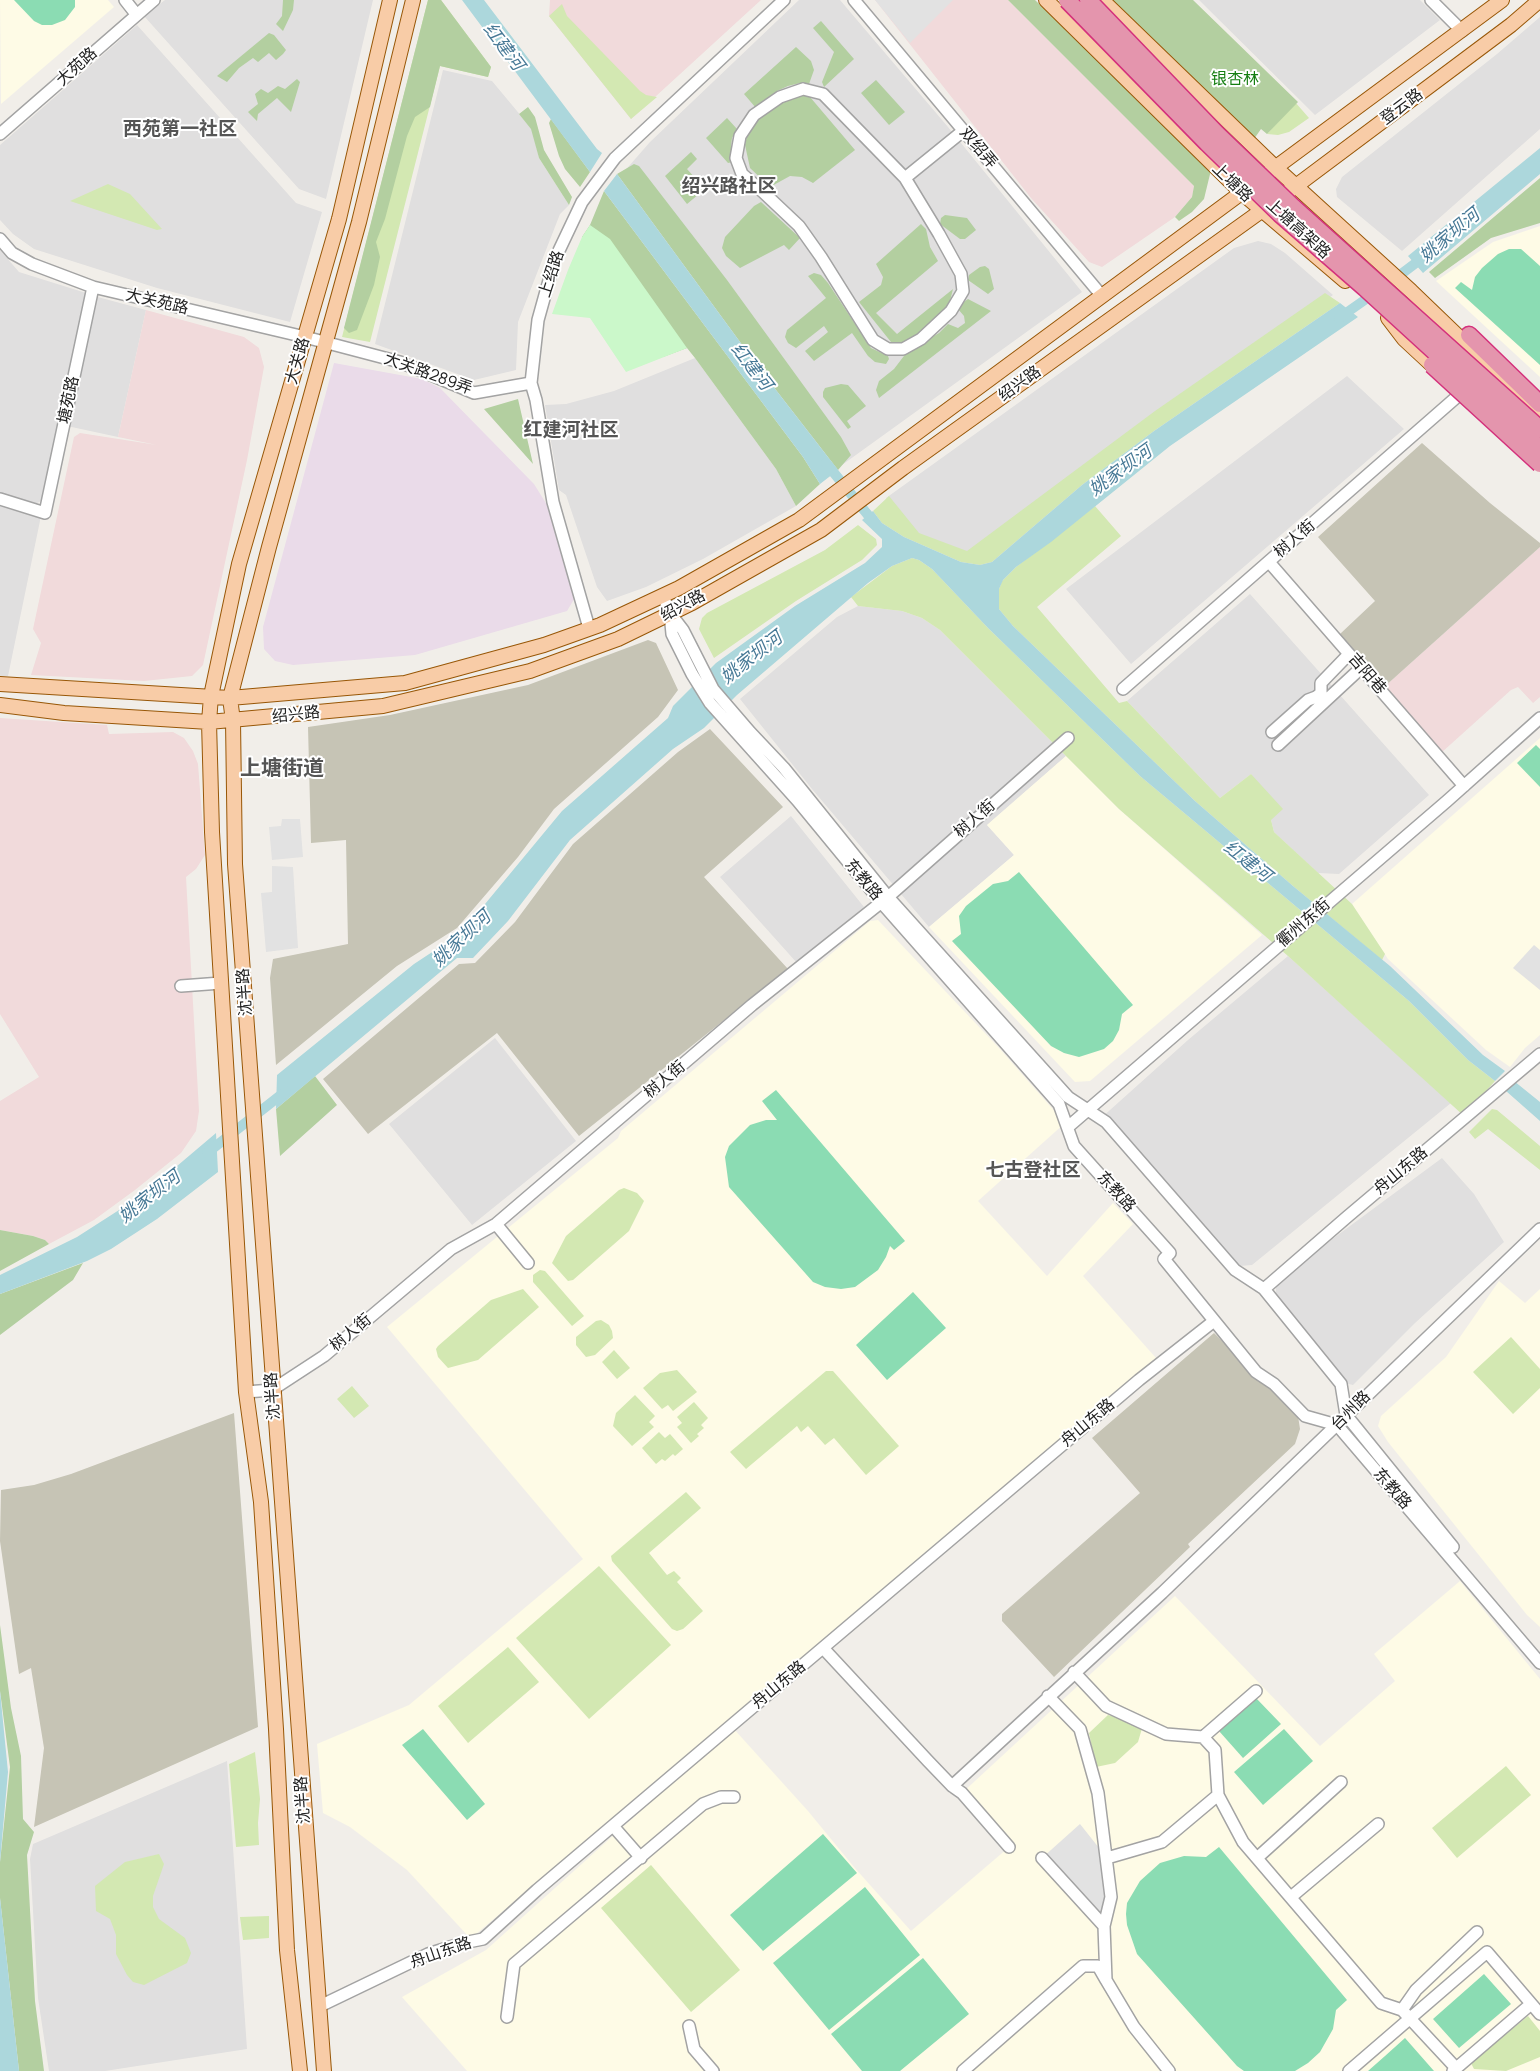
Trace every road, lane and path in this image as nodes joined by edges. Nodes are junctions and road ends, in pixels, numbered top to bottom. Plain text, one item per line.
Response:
1 (125, 0) edge
2 (154, 0) edge
3 (390, 0) edge
4 (414, 0) edge
5 (784, 0) edge
6 (854, 0) edge
7 (1046, 0) edge
8 (1066, 0) edge
9 (1088, 0) edge
10 (1102, 0) edge
11 (1431, 0) edge
12 (1502, 0) edge
13 (1540, 0) edge
14 (136, 14) junction
15 (1462, 31) junction
16 (963, 131) junction
17 (0, 134) edge
18 (1276, 168) junction
19 (904, 178) junction
20 (1296, 186) junction
21 (1243, 194) junction
22 (1261, 210) junction
23 (0, 239) edge
24 (92, 287) junction
25 (1410, 290) junction
26 (1102, 296) junction
27 (1385, 315) junction
28 (1469, 335) joint
29 (305, 337) junction
30 (325, 342) junction
31 (1432, 365) joint
32 (531, 383) junction
33 (1467, 388) junction
34 (1540, 404) edge
35 (1540, 415) edge
36 (1540, 429) edge
37 (1540, 448) edge
38 (1540, 454) edge
39 (1540, 464) edge
40 (0, 499) edge
41 (1268, 562) junction
42 (663, 596) junction
43 (670, 613) junction
44 (589, 628) junction
45 (1349, 654) junction
46 (1361, 668) junction
47 (0, 684) edge
48 (1124, 689) dead end
49 (211, 696) junction
50 (230, 698) junction
51 (0, 705) edge
52 (1540, 718) edge
53 (233, 721) junction
54 (209, 722) junction
55 (1272, 732) dead end
56 (1068, 738) dead end
57 (1278, 745) dead end
58 (1464, 786) junction
59 (885, 899) junction
60 (221, 983) junction
61 (181, 986) dead end
62 (1540, 1054) edge
63 (1088, 1110) junction
64 (1068, 1128) junction
65 (496, 1224) junction
66 (1540, 1228) edge
67 (528, 1263) dead end
68 (1264, 1289) junction
69 (1214, 1321) junction
70 (272, 1390) junction
71 (246, 1392) junction
72 (1346, 1415) junction
73 (1337, 1424) junction
74 (823, 1648) junction
75 (1540, 1652) edge
76 (1540, 1663) edge
77 (1074, 1672) junction
78 (1256, 1691) dead end
79 (1048, 1696) junction
80 (1204, 1737) junction
81 (1341, 1782) dead end
82 (952, 1786) junction
83 (1218, 1795) junction
84 (734, 1797) dead end
85 (1378, 1824) dead end
86 (613, 1826) junction
87 (1009, 1848) dead end
88 (641, 1858) junction
89 (1042, 1858) dead end
90 (1108, 1858) junction
91 (1256, 1858) junction
92 (1291, 1897) junction
93 (1104, 1926) junction
94 (1477, 1932) dead end
95 (1106, 1980) junction
96 (1532, 2004) junction
97 (320, 2006) junction
98 (1540, 2014) edge
99 (1406, 2015) junction
100 (507, 2017) dead end
101 (689, 2026) dead end
102 (1454, 2070) edge
103 (300, 2071) edge
104 (324, 2071) edge
105 (713, 2071) edge
106 (963, 2071) edge
107 (1169, 2071) edge
108 (1349, 2071) edge

1 - 14 street
2 - 14 street, 大苑路
3 - 29 main road, 大关路
4 - 30 main road, 大关路
5 - 32 street, 上绍路
6 - 16 street, 双绍弄
7 - 21 main road, 上塘路
8 - 37 highway, 上塘高架路, bridge
9 - 36 highway, 上塘高架路, bridge
10 - 18 main road
11 - 15 street
12 - 15 main road, 登云路
13 - 20 main road, 登云路
14 - 17 street, 大苑路
15 - 18 main road, 登云路
16 - 19 street
16 - 26 street, 双绍弄
18 - 20 main road
18 - 21 main road, 登云路
19 - 19 street
20 - 22 main road, 登云路
20 - 25 main road
21 - 22 main road, 上塘路
21 - 26 main road, 绍兴路
22 - 27 main road, 上塘路
22 - 43 main road, 绍兴路
23 - 24 street, 大关苑路
24 - 29 street, 大关苑路
24 - 40 street, 塘苑路
25 - 28 main road
25 - 35 main road
26 - 42 main road, 绍兴路
27 - 31 main road
27 - 33 main road, 上塘路
28 - 34 highway
29 - 30 street, 大关苑路
29 - 49 main road, 大关路
30 - 32 street, 大关路289弄
30 - 50 main road, 大关路
31 - 39 highway, bridge
32 - 44 street, 上绍路
33 - 38 main road, 上塘路
33 - 41 street, 树人街
41 - 45 street, 吉阳巷
41 - 48 street, 树人街
42 - 43 street, 东教路
42 - 44 main road, 绍兴路
43 - 53 main road, 绍兴路
43 - 59 street, 东教路
44 - 50 main road, 绍兴路
45 - 46 street, 吉阳巷
45 - 55 street
46 - 57 street
46 - 58 street, 吉阳巷
47 - 49 main road, 绍兴路
49 - 50 main road, 绍兴路
49 - 54 main road, 大关路
50 - 53 main road, 大关路
51 - 54 main road, 绍兴路
52 - 58 street, 衢州东街
53 - 54 main road, 绍兴路
53 - 70 main road, 沈半路
54 - 60 main road, 沈半路
56 - 59 street, 树人街
58 - 63 street, 衢州东街
59 - 63 street, 东教路
59 - 64 street, 东教路
59 - 65 street, 树人街
60 - 61 street
60 - 71 main road, 沈半路
62 - 68 street, 舟山东路
63 - 64 street, 衢州东街
63 - 68 street, 东教路
64 - 69 street, 东教路
65 - 67 street
65 - 70 street, 树人街
66 - 72 street, 台州路
68 - 72 street, 东教路
69 - 73 street, 东教路
69 - 74 street, 舟山东路
70 - 71 street, 树人街
70 - 97 main road, 沈半路
71 - 103 main road, 沈半路
72 - 73 street, 台州路
72 - 75 street, 东教路
73 - 76 street, 东教路
73 - 77 street, 台州路
74 - 82 street
74 - 86 street, 舟山东路
77 - 79 street, 台州路
77 - 80 street
78 - 80 street
79 - 82 street, 台州路
79 - 90 street
80 - 83 street
81 - 91 street
82 - 87 street
83 - 90 street
83 - 91 street
84 - 88 street
85 - 92 street
86 - 88 street
86 - 97 street, 舟山东路
88 - 100 street
89 - 93 street
90 - 93 street
91 - 92 street
92 - 99 street
93 - 95 street
94 - 99 street
95 - 106 street
95 - 107 street
96 - 98 street
96 - 99 street
96 - 102 street
97 - 104 main road, 沈半路
99 - 102 street
99 - 108 street
101 - 105 street

